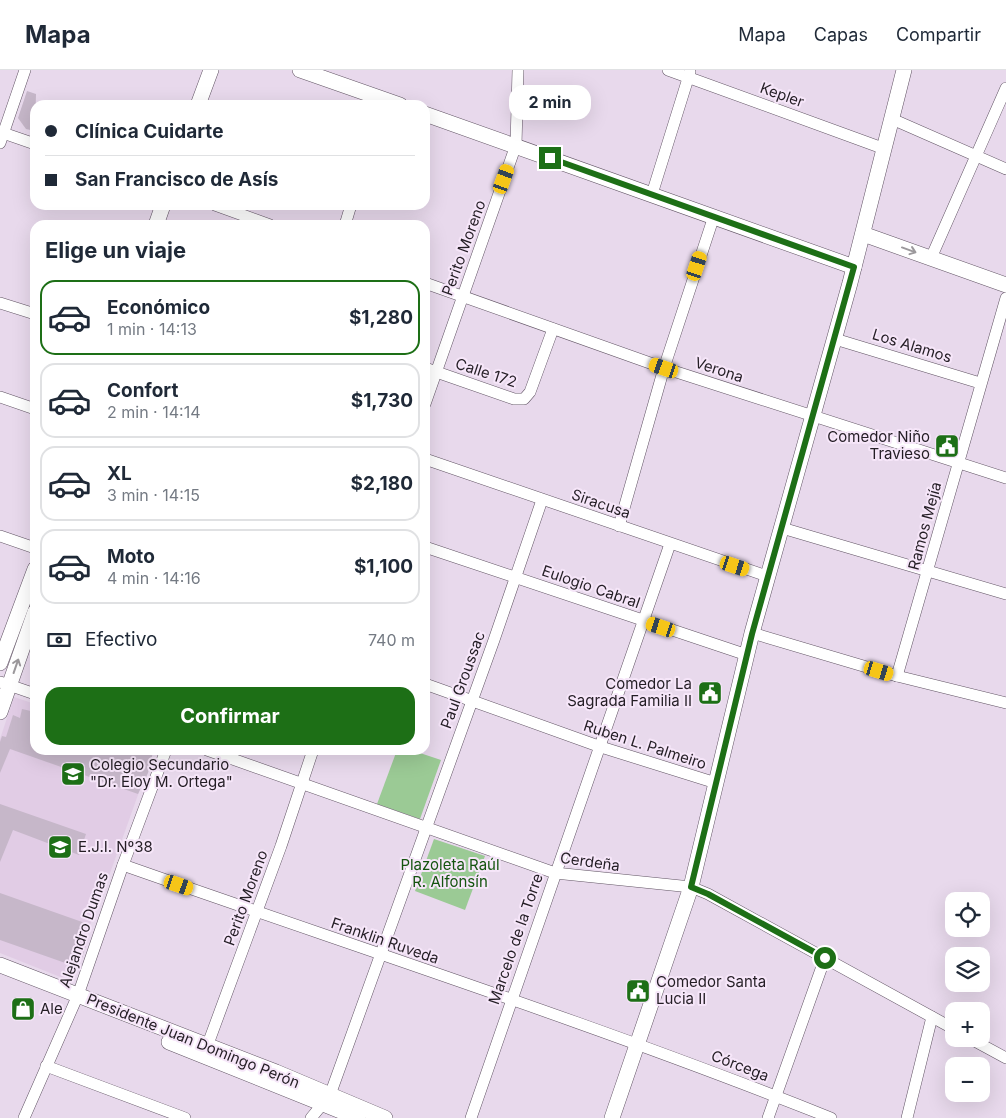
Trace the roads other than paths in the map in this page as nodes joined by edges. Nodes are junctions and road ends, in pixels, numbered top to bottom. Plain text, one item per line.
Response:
1 (25, 70) edge
2 (211, 70) edge
3 (518, 70) edge
4 (668, 70) edge
5 (904, 70) edge
6 (308, 71) edge
7 (689, 74) edge
8 (1006, 88) edge
9 (200, 100) edge
10 (378, 100) edge
11 (430, 116) edge
12 (892, 119) junction
13 (1, 136) edge
14 (30, 143) edge
15 (516, 146) junction
16 (885, 149) junction
17 (976, 156) junction
18 (1006, 169) edge
19 (652, 194) junction
20 (229, 210) edge
21 (714, 216) junction
22 (256, 220) edge
23 (863, 234) junction
24 (930, 258) junction
25 (854, 267) junction
26 (430, 284) edge
27 (1006, 285) edge
28 (462, 296) junction
29 (1006, 298) edge
30 (0, 303) edge
31 (30, 312) edge
32 (553, 329) junction
33 (835, 339) junction
34 (664, 368) junction
35 (430, 370) edge
36 (980, 383) junction
37 (0, 397) edge
38 (30, 407) edge
39 (812, 417) junction
40 (430, 461) edge
41 (957, 462) junction
42 (1006, 478) edge
43 (542, 500) junction
44 (619, 526) junction
45 (782, 528) junction
46 (0, 536) edge
47 (670, 544) junction
48 (30, 546) edge
49 (430, 550) edge
50 (929, 570) junction
51 (768, 576) junction
52 (516, 577) junction
53 (30, 582) edge
54 (1006, 594) edge
55 (644, 621) junction
56 (30, 624) edge
57 (752, 634) junction
58 (747, 655) junction
59 (0, 663) edge
60 (897, 676) junction
61 (5, 684) edge
62 (430, 686) edge
63 (30, 692) edge
64 (472, 701) junction
65 (1006, 704) edge
66 (0, 712) edge
67 (600, 747) junction
68 (164, 755) edge
69 (221, 755) edge
70 (312, 755) edge
71 (302, 783) junction
72 (716, 783) junction
73 (425, 828) junction
74 (123, 865) junction
75 (555, 873) junction
76 (691, 887) junction
77 (257, 912) junction
78 (380, 956) junction
79 (825, 958) junction
80 (0, 965) edge
81 (0, 976) edge
82 (510, 999) junction
83 (76, 1000) junction
84 (932, 1017) junction
85 (945, 1024) edge
86 (638, 1044) junction
87 (986, 1047) edge
88 (205, 1050) junction
89 (1006, 1058) edge
90 (46, 1066) junction
91 (776, 1096) junction
92 (327, 1100) junction
93 (24, 1118) edge
94 (185, 1118) edge
95 (311, 1118) edge
96 (358, 1118) edge
97 (385, 1118) edge
98 (471, 1118) edge
99 (612, 1118) edge
100 (768, 1118) edge
101 (831, 1118) edge
102 (907, 1118) edge

1 - 13 street
2 - 9 street
3 - 15 street, Perito Moreno
4 - 7 street, Kepler
5 - 12 street
6 - 10 street
7 - 16 street, Kepler
7 - 19 street
8 - 17 street
11 - 15 street
12 - 16 street
12 - 17 street
13 - 14 street
15 - 19 street
15 - 28 street, Perito Moreno
16 - 23 street
17 - 18 street
17 - 24 street
19 - 21 street
20 - 22 street
21 - 25 street
21 - 34 street
23 -> 24 street
23 - 25 street
24 - 27 street
25 - 33 street
26 - 28 street, Verona
28 - 32 street, Verona
28 - 35 street, Perito Moreno
29 - 36 street, Ramos Mejía
30 - 31 street
32 - 34 street, Verona
32 - 35 street, Calle 172
33 - 36 street, Los Alamos
33 - 39 street
34 - 39 street, Verona
34 - 44 street
36 - 41 street, Ramos Mejía
37 - 38 street
39 - 41 street, Verona
39 - 45 street
40 - 43 street, Siracusa
41 - 42 street, Verona
41 - 50 street, Ramos Mejía
43 - 44 street, Siracusa
43 - 52 street, Paul Groussac
44 - 47 street, Siracusa
45 - 50 street
45 - 51 street
46 - 48 street
47 - 51 street, Siracusa
47 - 55 street, Marcelo de la Torre
49 - 52 street, Eulogio Cabral
50 - 54 street
50 - 60 street, Ramos Mejía
51 - 57 street
52 - 55 street, Eulogio Cabral
52 - 64 street, Paul Groussac
53 - 59 street
55 - 58 street, Eulogio Cabral
55 - 67 street, Marcelo de la Torre
61 -> 56 street
57 - 58 street
57 - 60 street
58 - 72 street
60 - 65 street
61 - 63 street
61 - 66 street
62 - 64 street, Ruben L. Palmeiro
64 - 67 street, Ruben L. Palmeiro
64 - 73 street, Paul Groussac
67 - 72 street, Ruben L. Palmeiro
67 - 75 street, Marcelo de la Torre
68 - 74 street, Alejandro Dumas
69 - 71 street, Cerdeña
70 - 71 street, Perito Moreno
71 - 73 street, Cerdeña
71 - 77 street, Perito Moreno
72 - 76 street
73 - 75 street, Cerdeña
73 - 78 street, Paul Groussac
74 - 77 street, Franklin Ruveda
74 - 83 street, Alejandro Dumas
75 - 76 street, Cerdeña
75 - 82 street, Marcelo de la Torre
76 - 79 street, Cerdeña
76 - 86 street
77 - 78 street, Franklin Ruveda
77 - 88 street, Perito Moreno
78 - 82 street, Franklin Ruveda
78 - 92 street, Paul Groussac
79 - 84 street, Cerdeña
79 - 91 street
80 - 83 street, Presidente Juan Domingo Perón
81 - 83 street, Presidente Juan Domingo Perón
82 - 86 street, Franklin Ruveda
82 - 98 street, Marcelo de la Torre
83 - 88 street, Presidente Juan Domingo Perón
83 - 90 street, Alejandro Dumas
84 - 85 street, Cerdeña
84 - 102 street
86 - 91 street, Córcega
86 - 99 street
87 - 89 street
88 - 92 street, Presidente Juan Domingo Perón
90 - 93 street, Alejandro Dumas
90 - 94 street
91 - 100 street
91 - 101 street, Córcega
92 - 95 street, Paul Groussac
92 - 96 street, Presidente Juan Domingo Perón
92 - 97 street, Presidente Juan Domingo Perón

